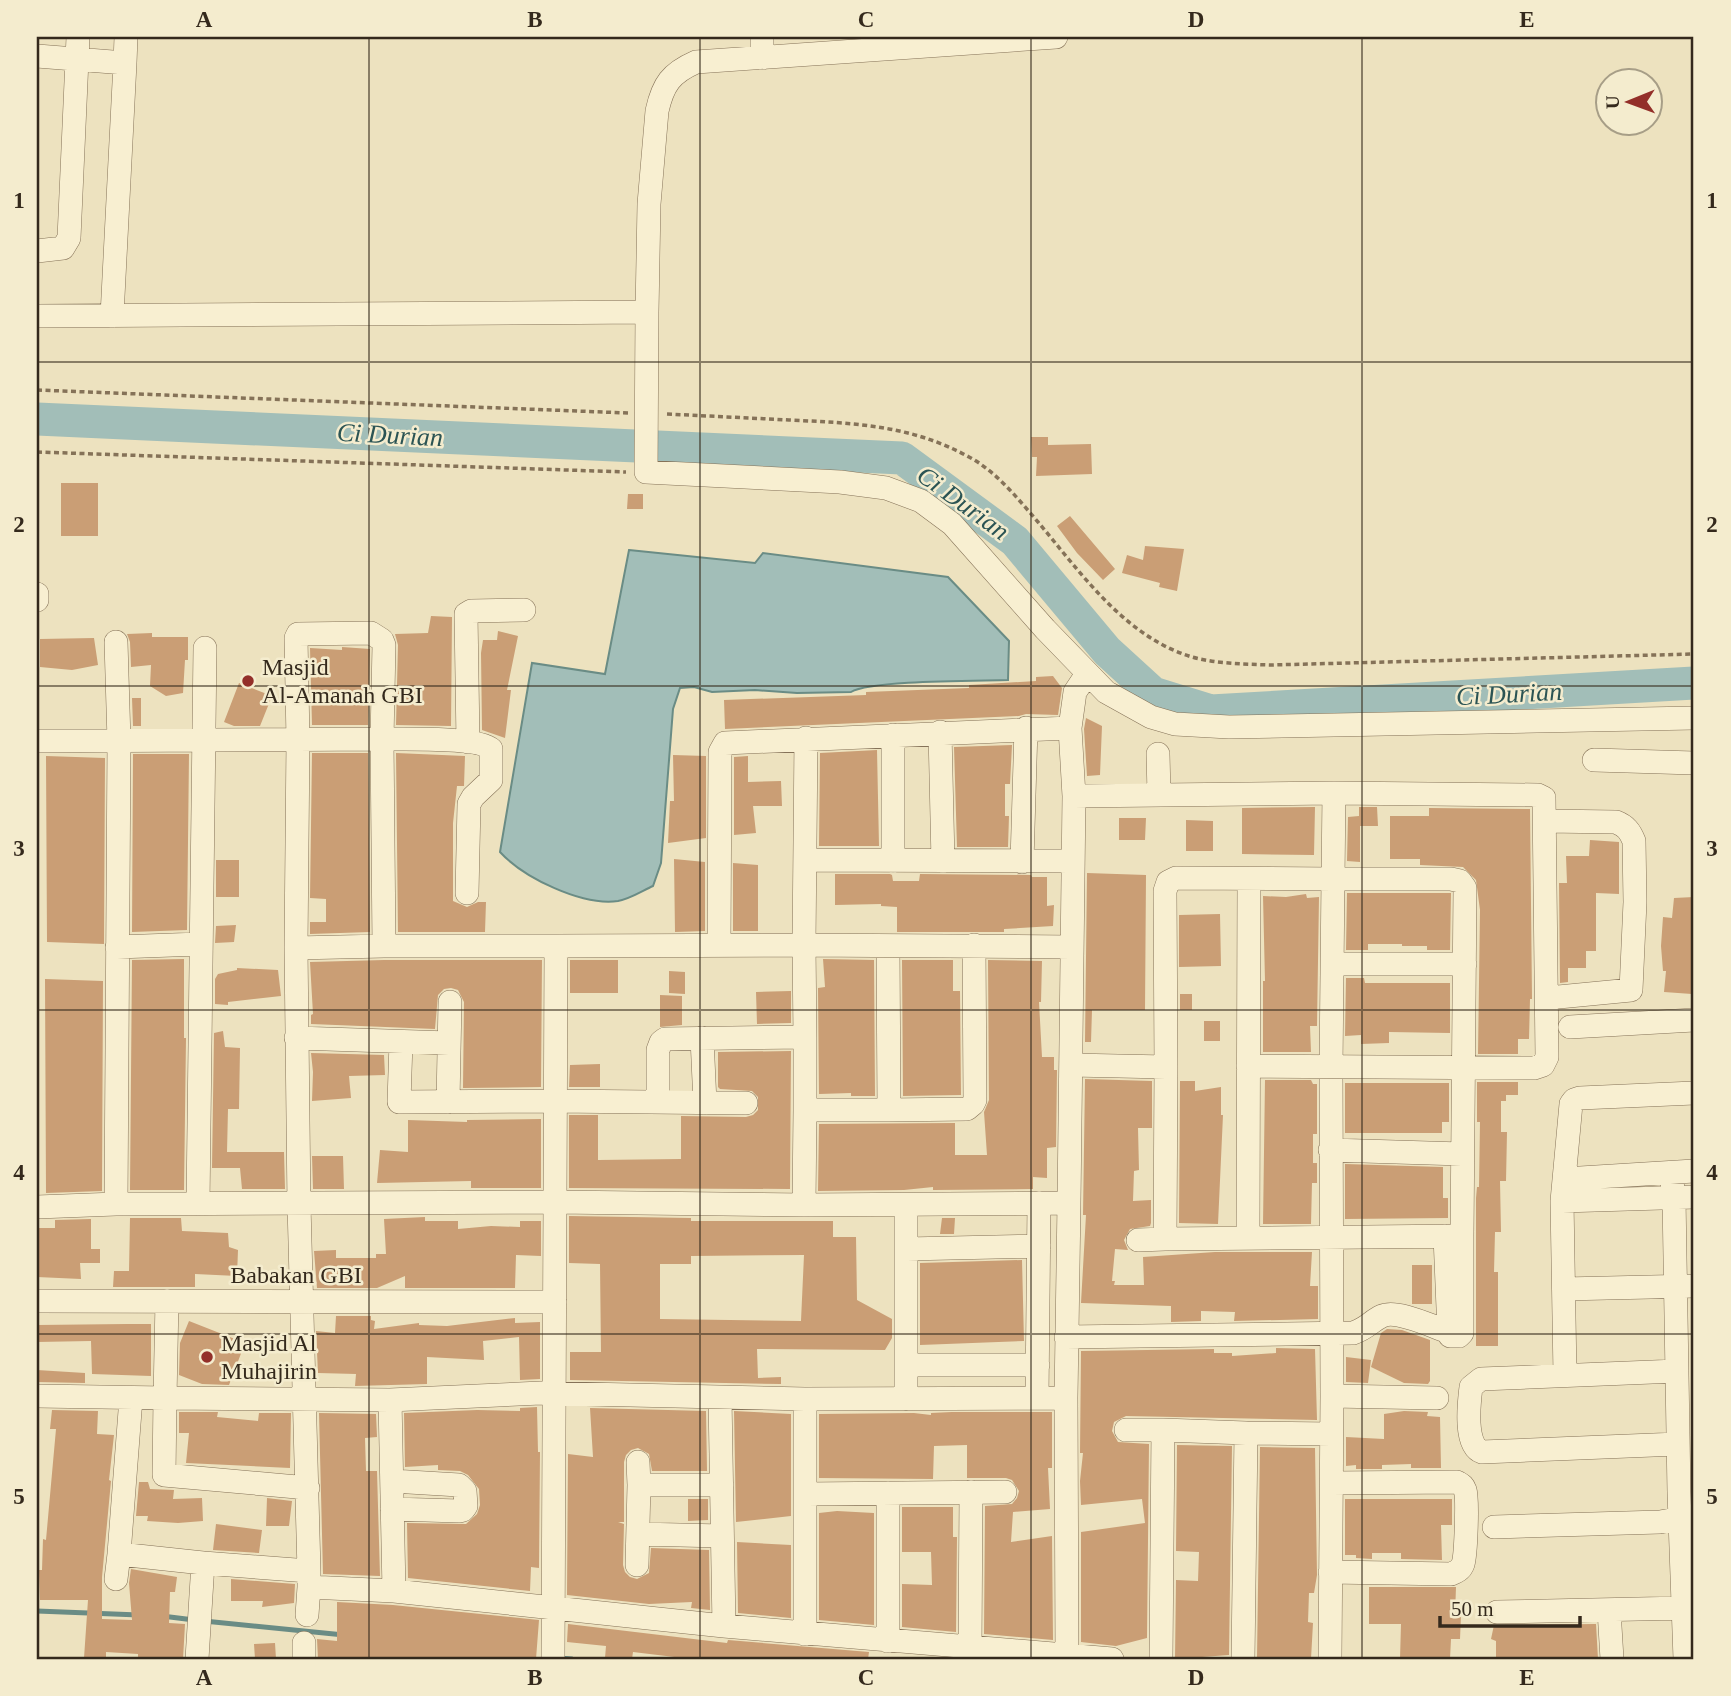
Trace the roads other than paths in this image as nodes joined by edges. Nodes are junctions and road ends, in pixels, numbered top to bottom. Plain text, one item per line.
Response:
1 (126, 37) edge
2 (1056, 37) edge
3 (78, 48) edge
4 (762, 48) edge
5 (37, 57) edge
6 (125, 63) junction
7 (37, 251) edge
8 (647, 312) junction
9 (37, 316) edge
10 (112, 316) junction
11 (37, 594) edge
12 (37, 600) edge
13 (524, 610) dead end
14 (116, 642) dead end
15 (205, 648) dead end
16 (1087, 674) junction
17 (1694, 719) edge
18 (1026, 728) junction
19 (1070, 728) junction
20 (940, 732) junction
21 (893, 735) junction
22 (806, 738) junction
23 (382, 739) junction
24 (203, 740) junction
25 (298, 740) junction
26 (37, 741) edge
27 (119, 741) junction
28 (468, 742) junction
29 (1158, 754) dead end
30 (1594, 761) dead end
31 (1694, 763) edge
32 (1334, 793) junction
33 (1159, 794) junction
34 (1074, 796) junction
35 (1546, 821) junction
36 (805, 860) junction
37 (893, 861) junction
38 (943, 861) junction
39 (1073, 861) junction
40 (1022, 862) junction
41 (1334, 879) junction
42 (1249, 880) junction
43 (467, 893) dead end
44 (200, 944) junction
45 (719, 945) junction
46 (804, 945) junction
47 (974, 945) junction
48 (556, 946) junction
49 (888, 946) junction
50 (117, 947) junction
51 (384, 947) junction
52 (1071, 947) junction
53 (296, 948) junction
54 (1333, 964) junction
55 (1465, 964) junction
56 (1548, 998) junction
57 (450, 1002) dead end
58 (1694, 1020) edge
59 (1570, 1027) dead end
60 (805, 1037) junction
61 (296, 1038) junction
62 (702, 1038) junction
63 (401, 1042) junction
64 (449, 1043) junction
65 (1071, 1065) junction
66 (1248, 1066) junction
67 (1331, 1067) junction
68 (1462, 1067) junction
69 (1166, 1068) junction
70 (1694, 1093) edge
71 (554, 1101) junction
72 (448, 1102) junction
73 (658, 1102) junction
74 (705, 1103) junction
75 (746, 1103) dead end
76 (805, 1110) junction
77 (889, 1110) junction
78 (1330, 1150) junction
79 (1462, 1154) junction
80 (1683, 1172) edge
81 (1563, 1190) junction
82 (1684, 1197) edge
83 (555, 1202) junction
84 (1039, 1203) junction
85 (1069, 1203) junction
86 (116, 1204) junction
87 (198, 1205) junction
88 (299, 1205) junction
89 (804, 1205) junction
90 (906, 1205) junction
91 (37, 1207) edge
92 (1454, 1236) junction
93 (1248, 1237) junction
94 (1331, 1238) junction
95 (1166, 1239) junction
96 (1138, 1240) dead end
97 (1039, 1246) junction
98 (907, 1249) junction
99 (1685, 1286) edge
100 (1564, 1289) junction
101 (37, 1301) edge
102 (167, 1301) junction
103 (302, 1302) junction
104 (555, 1302) junction
105 (1331, 1334) junction
106 (1066, 1337) junction
107 (907, 1365) junction
108 (1038, 1365) junction
109 (1677, 1371) junction
110 (1564, 1375) junction
111 (552, 1393) junction
112 (37, 1396) edge
113 (1332, 1396) junction
114 (131, 1398) junction
115 (165, 1398) junction
116 (720, 1398) junction
117 (1037, 1398) junction
118 (1066, 1398) junction
119 (1437, 1398) dead end
120 (806, 1399) junction
121 (906, 1399) junction
122 (306, 1400) junction
123 (390, 1400) junction
124 (1126, 1430) dead end
125 (1163, 1430) junction
126 (1246, 1433) junction
127 (1331, 1434) junction
128 (1678, 1444) junction
129 (638, 1462) dead end
130 (127, 1471) junction
131 (164, 1475) junction
132 (392, 1481) junction
133 (1332, 1483) junction
134 (639, 1485) junction
135 (722, 1485) junction
136 (308, 1488) junction
137 (971, 1492) junction
138 (1004, 1492) dead end
139 (888, 1493) junction
140 (807, 1494) junction
141 (392, 1509) junction
142 (1687, 1517) edge
143 (1494, 1527) dead end
144 (638, 1534) junction
145 (722, 1536) junction
146 (119, 1553) junction
147 (203, 1563) junction
148 (636, 1565) dead end
149 (1330, 1573) junction
150 (116, 1579) dead end
151 (309, 1579) junction
152 (394, 1591) junction
153 (1684, 1608) junction
154 (554, 1609) junction
155 (1609, 1610) junction
156 (1497, 1612) dead end
157 (307, 1615) dead end
158 (723, 1626) junction
159 (805, 1634) junction
160 (888, 1641) junction
161 (198, 1648) edge
162 (970, 1649) junction
163 (553, 1655) edge
164 (1067, 1658) edge
165 (1112, 1659) edge
166 (1161, 1659) edge
167 (1243, 1659) edge
168 (1330, 1659) edge
169 (1612, 1659) edge
170 (1685, 1659) edge

1 - 6 street
2 - 4 street
3 - 5 street
3 - 6 street
3 - 7 street
4 - 8 street
6 - 10 street
8 - 10 street
8 - 16 street
9 - 10 street
11 - 12 street
13 - 28 street
14 - 27 street
15 - 24 street
16 - 17 street
16 - 19 street
18 - 19 street
18 - 20 street
18 - 40 street
19 - 34 street
20 - 21 street
20 - 38 street
21 - 22 street
21 - 37 street
22 - 36 street
22 - 45 street
23 - 25 street
23 - 25 street
23 - 28 street
23 - 51 street
24 - 25 street
24 - 27 street
24 - 44 street
25 - 53 street
26 - 27 street
27 - 50 street
28 - 43 street
29 - 33 street
30 - 31 street
32 - 33 street
32 - 35 street
32 - 41 street
33 - 34 street
34 - 39 street
35 - 56 street
35 - 56 street
36 - 37 street
36 - 46 street
37 - 38 street
38 - 40 street
39 - 40 street
39 - 52 street
41 - 42 street
41 - 54 street
41 - 55 street
42 - 66 street
42 - 69 street
44 - 50 street
44 - 87 street
45 - 46 street
45 - 48 street
46 - 49 street
46 - 60 street
47 - 49 street
47 - 52 street
47 - 77 street
48 - 51 street
48 - 71 street
49 - 77 street
50 - 86 street
51 - 53 street
52 - 65 street
53 - 61 street
54 - 55 street
54 - 67 street
55 - 68 street
56 - 68 street
57 - 64 street
58 - 59 street
60 - 62 street
60 - 76 street
61 - 63 street
61 - 88 street
62 - 73 street
62 - 74 street
63 - 64 street
63 - 72 street
64 - 72 street
65 - 69 street
65 - 85 street
66 - 67 street
66 - 93 street
67 - 68 street
67 - 78 street
68 - 79 street
69 - 95 street
70 - 81 street
71 - 72 street
71 - 73 street
71 - 83 street
73 - 74 street
74 - 75 street
76 - 77 street
76 - 89 street
78 - 79 street
78 - 94 street
79 - 92 street
80 - 81 street
80 - 82 street
81 - 82 street
81 - 100 street
82 - 99 street
83 - 88 street
83 - 89 street
83 - 104 street
84 - 85 street
84 - 90 street
84 - 97 street
85 - 106 street
86 - 87 street
86 - 91 street
87 - 88 street
88 - 103 street
89 - 90 street
90 - 98 street
92 - 94 street
92 - 105 street
93 - 94 street
93 - 95 street
94 - 105 street
95 - 96 street
97 - 98 street
97 - 108 street
98 - 107 street
99 - 100 street
99 - 109 street
100 - 110 street
101 - 102 street, Babakan GBI
102 - 103 street, Babakan GBI
102 - 115 street
103 - 104 street, Babakan GBI
103 - 122 street
104 - 111 street
105 - 106 street
105 - 113 street
106 - 118 street
107 - 108 street
107 - 121 street
108 - 117 street
109 - 110 street
109 - 128 street
110 - 128 street
111 - 116 street
111 - 123 street
111 - 154 street
112 - 114 street
113 - 119 street
113 - 127 street
114 - 115 street
114 - 130 street
115 - 122 street
115 - 131 street
116 - 120 street
116 - 135 street
117 - 118 street
117 - 121 street
118 - 164 street
120 - 121 street
120 - 140 street
122 - 123 street
122 - 136 street
123 - 132 street
124 - 125 street
125 - 126 street
125 - 166 street
126 - 127 street
126 - 167 street
127 - 133 street
128 - 142 street
129 - 134 street
130 - 131 street
130 - 146 street
131 - 136 street
132 - 141 street
132 - 141 street
133 - 149 street
133 - 149 street
134 - 135 street
134 - 144 street
135 - 145 street
136 - 151 street
137 - 138 street
137 - 139 street
137 - 162 street
139 - 140 street
139 - 160 street
140 - 159 street
141 - 152 street
142 - 143 street
142 - 153 street
144 - 145 street
144 - 148 street
145 - 158 street
146 - 147 street
146 - 150 street
147 - 151 street
147 - 161 street
149 - 168 street
151 - 152 street
151 - 157 street
152 - 154 street
153 - 155 street
153 - 170 street
154 - 158 street
154 - 163 street
155 - 156 street
155 - 169 street
158 - 159 street
159 - 160 street
160 - 162 street
162 - 164 street
164 - 165 street

